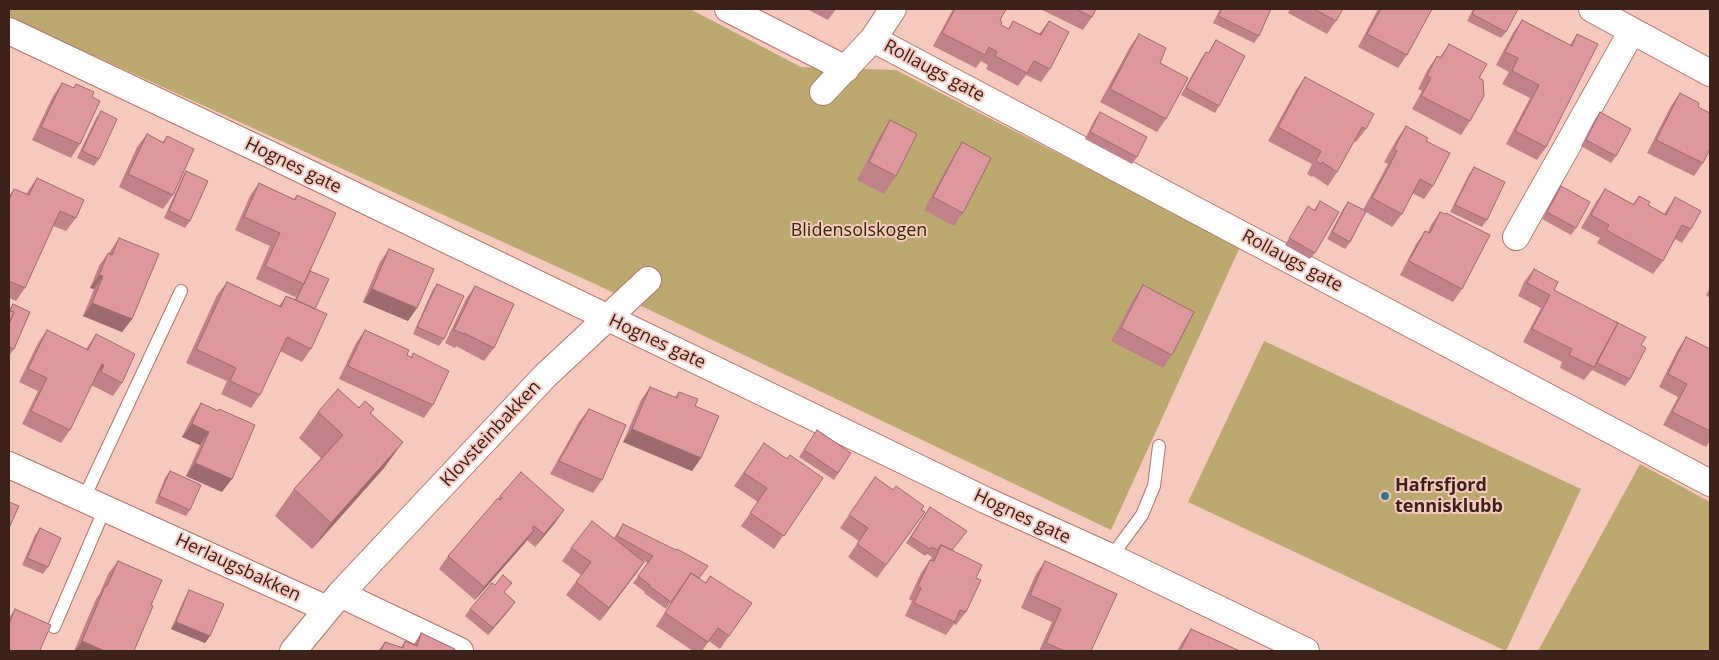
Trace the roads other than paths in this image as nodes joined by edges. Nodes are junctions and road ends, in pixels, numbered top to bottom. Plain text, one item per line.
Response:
1 (728, 9) edge
2 (894, 9) edge
3 (1592, 9) edge
4 (9, 31) edge
5 (1632, 31) junction
6 (873, 39) junction
7 (846, 69) junction
8 (1710, 73) edge
9 (823, 92) dead end
10 (1516, 237) dead end
11 (648, 280) dead end
12 (181, 291) dead end
13 (608, 319) junction
14 (1159, 446) dead end
15 (9, 465) edge
16 (1710, 483) edge
17 (95, 503) junction
18 (1111, 557) junction
19 (333, 602) junction
20 (54, 627) dead end
21 (293, 651) edge
22 (460, 651) edge
23 (1306, 651) edge

1 - 7 street
2 - 6 street
3 - 5 street
4 - 13 street, Hognes gate
5 - 8 street
5 - 10 street
6 - 7 street
6 - 16 street, Rollaugs gate
7 - 9 street
11 - 13 street, Klovsteinbakken
12 - 17 lane
13 - 18 street, Hognes gate
13 - 19 street, Klovsteinbakken
14 - 18 lane
15 - 17 street, Herlaugsbakken
17 - 19 street, Herlaugsbakken
17 - 20 lane
18 - 23 street, Hognes gate
19 - 21 street, Klovsteinbakken
19 - 22 street, Herlaugsbakken

